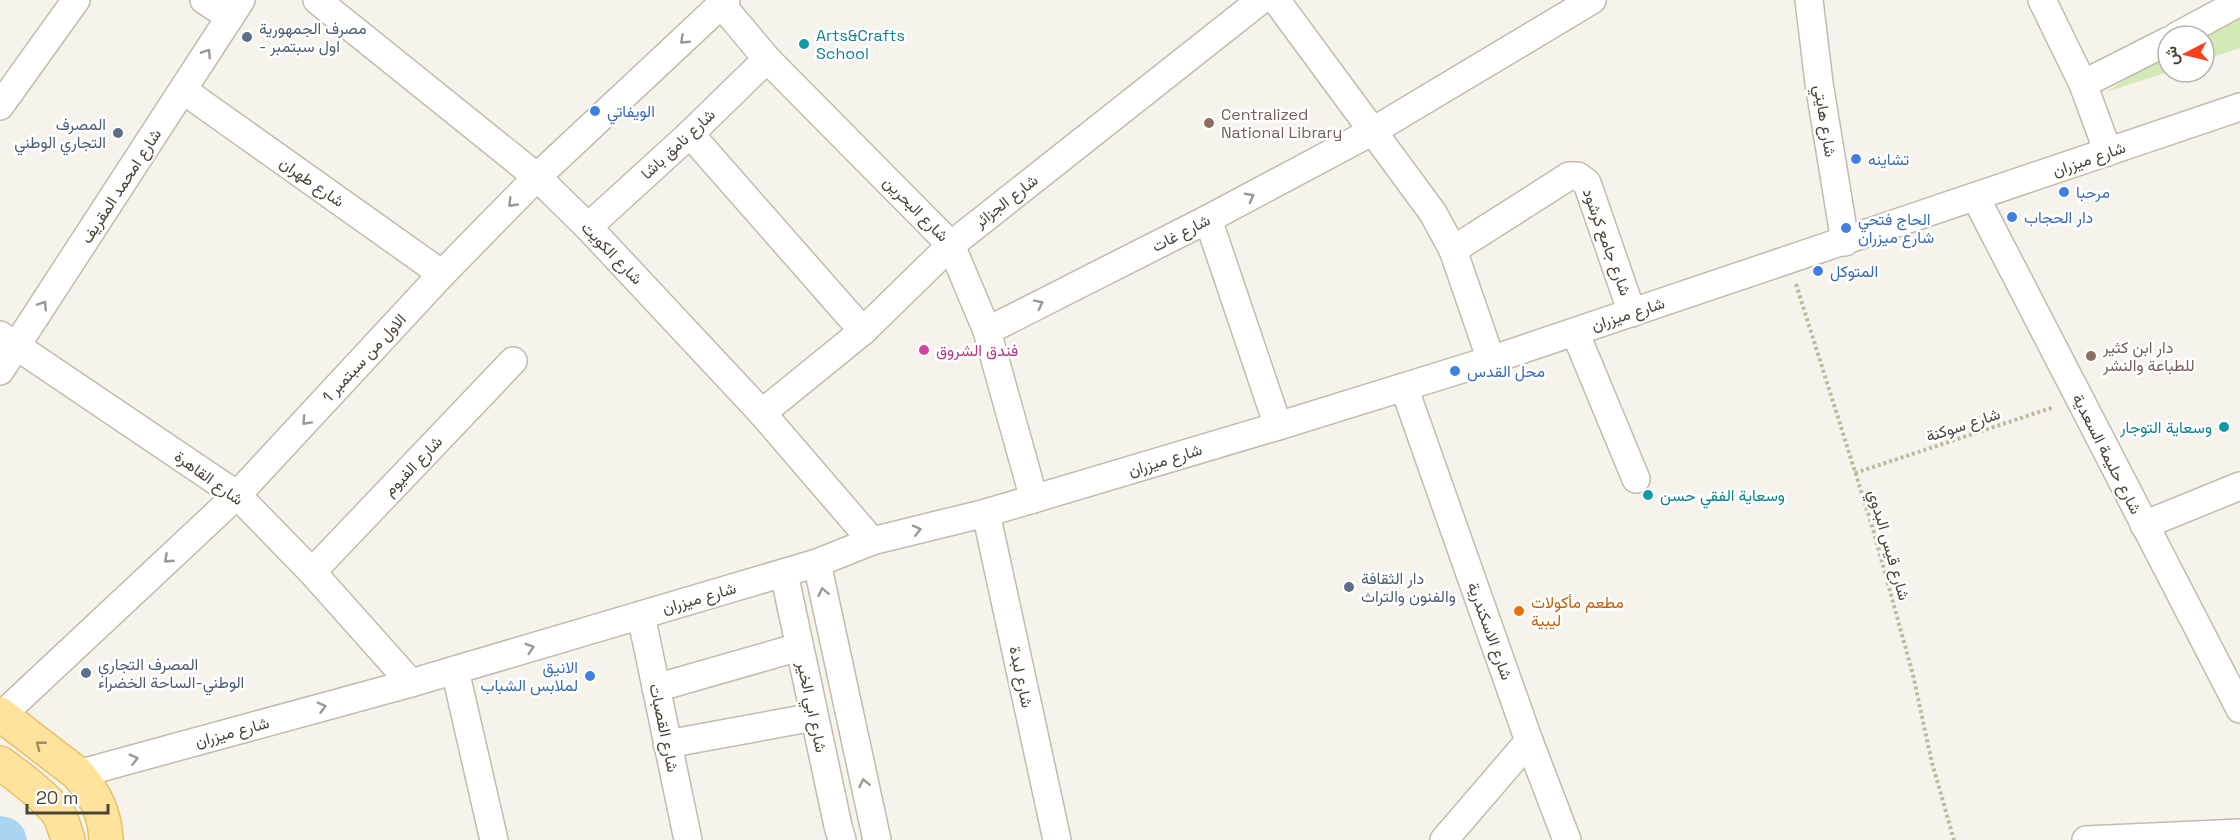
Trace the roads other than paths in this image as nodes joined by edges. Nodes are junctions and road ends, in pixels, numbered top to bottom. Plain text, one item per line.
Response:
1 (76, 0) edge
2 (204, 0) edge
3 (317, 0) edge
4 (1261, 0) edge
5 (1276, 0) edge
6 (1592, 0) edge
7 (1809, 0) edge
8 (2042, 0) edge
9 (724, 2) edge
10 (2240, 2) edge
11 (236, 8) edge
12 (2206, 9) edge
13 (2190, 24) edge
14 (2156, 46) edge
15 (767, 59) junction
16 (2083, 84) junction
17 (183, 90) junction
18 (0, 106) edge
19 (2240, 107) edge
20 (1373, 131) junction
21 (690, 134) junction
22 (2108, 152) junction
23 (537, 177) junction
24 (1976, 198) junction
25 (1208, 219) junction
26 (588, 227) junction
27 (1845, 242) junction
28 (951, 245) junction
29 (1453, 250) junction
30 (442, 274) junction
31 (1632, 313) junction
32 (863, 331) junction
33 (987, 331) junction
34 (1575, 332) junction
35 (8, 341) edge
36 (1491, 360) junction
37 (513, 361) dead end
38 (0, 371) edge
39 (1404, 387) junction
40 (762, 413) junction
41 (1278, 426) junction
42 (1636, 479) dead end
43 (2240, 486) edge
44 (237, 495) junction
45 (1034, 499) junction
46 (986, 513) junction
47 (2144, 525) junction
48 (872, 542) junction
49 (817, 563) junction
50 (312, 572) junction
51 (784, 573) junction
52 (641, 615) junction
53 (799, 647) junction
54 (455, 670) junction
55 (411, 683) junction
56 (656, 688) junction
57 (2237, 698) edge
58 (1, 714) edge
59 (814, 717) junction
60 (1529, 741) junction
61 (667, 744) junction
62 (0, 763) edge
63 (78, 774) junction
64 (2240, 833) edge
65 (2183, 838) edge
66 (68, 840) edge
67 (106, 840) edge
68 (494, 840) edge
69 (688, 840) edge
70 (842, 840) edge
71 (877, 840) edge
72 (1057, 840) edge
73 (1444, 840) edge
74 (1567, 840) edge
75 (2086, 840) edge

1 - 18 street
2 - 11 street
3 - 23 street, شارع الكويت
4 - 28 street, شارع الجزائر
5 - 20 street
6 - 20 street, شارع غات
7 - 27 street, شارع هايتي
8 - 16 street
9 - 15 street, شارع البحرين
9 -> 23 street, الاول من سبتمبر 1
10 - 12 street
17 -> 11 street, شارع امحمد المقريف
12 - 13 street
14 - 16 street
15 - 21 street, شارع نامق باشا
15 - 28 street, شارع البحرين
16 - 22 street
17 - 30 street, شارع طهران
35 -> 17 street, شارع امحمد المقريف
19 - 22 street, شارع ميزران
25 -> 20 street, شارع غات
20 - 29 street
21 - 26 street, شارع نامق باشا
21 - 32 street
22 - 24 street, شارع ميزران
23 - 26 street, شارع الكويت
23 -> 30 street, الاول من سبتمبر 1
24 - 27 street, شارع ميزران
24 - 47 street, شارع حليمة السعدية
33 -> 25 street, شارع غات
25 - 41 street
26 - 40 street, شارع الكويت
27 - 31 street, شارع ميزران
28 - 32 street, شارع الجزائر
28 - 33 street, شارع البحرين
29 - 31 street, شارع جامع كرشود
29 - 36 street
30 -> 44 street, الاول من سبتمبر 1
31 - 34 street, شارع ميزران
32 - 40 street, شارع الجزائر
33 - 45 street, شارع البحرين
34 - 36 street, شارع ميزران
34 - 42 street
35 - 38 street, شارع امحمد المقريف
35 - 44 street, شارع القاهرة
36 - 39 street, شارع ميزران
37 - 50 street, شارع الفيوم
39 - 41 street, شارع ميزران
39 - 60 street, شارع الاسكندرية
40 - 48 street, شارع الكويت
41 - 45 street, شارع ميزران
43 - 47 street
44 - 50 street, شارع القاهرة
44 -> 58 street, الاول من سبتمبر 1
45 - 46 street, شارع ميزران
48 -> 46 street, شارع ميزران
46 - 72 street, شارع لبدة
47 - 57 street, شارع حليمة السعدية
48 - 49 street, شارع ميزران
49 - 51 street, شارع ميزران
71 -> 49 street
50 - 55 street, شارع القاهرة
51 - 52 street, شارع ميزران
51 - 53 street, شارع ابي الخير
54 -> 52 street, شارع ميزران
52 - 56 street, شارع القصبات
53 - 56 street
53 - 59 street, شارع ابي الخير
54 - 55 street, شارع ميزران
54 - 68 street
63 -> 55 street, شارع ميزران
56 - 61 street, شارع القصبات
63 -> 58 main road
59 - 61 street
59 - 70 street, شارع ابي الخير
60 - 73 street
60 - 74 street, شارع الاسكندرية
61 - 69 street, شارع القصبات
62 - 66 main road
63 - 67 main road
64 - 65 street
65 - 75 street

